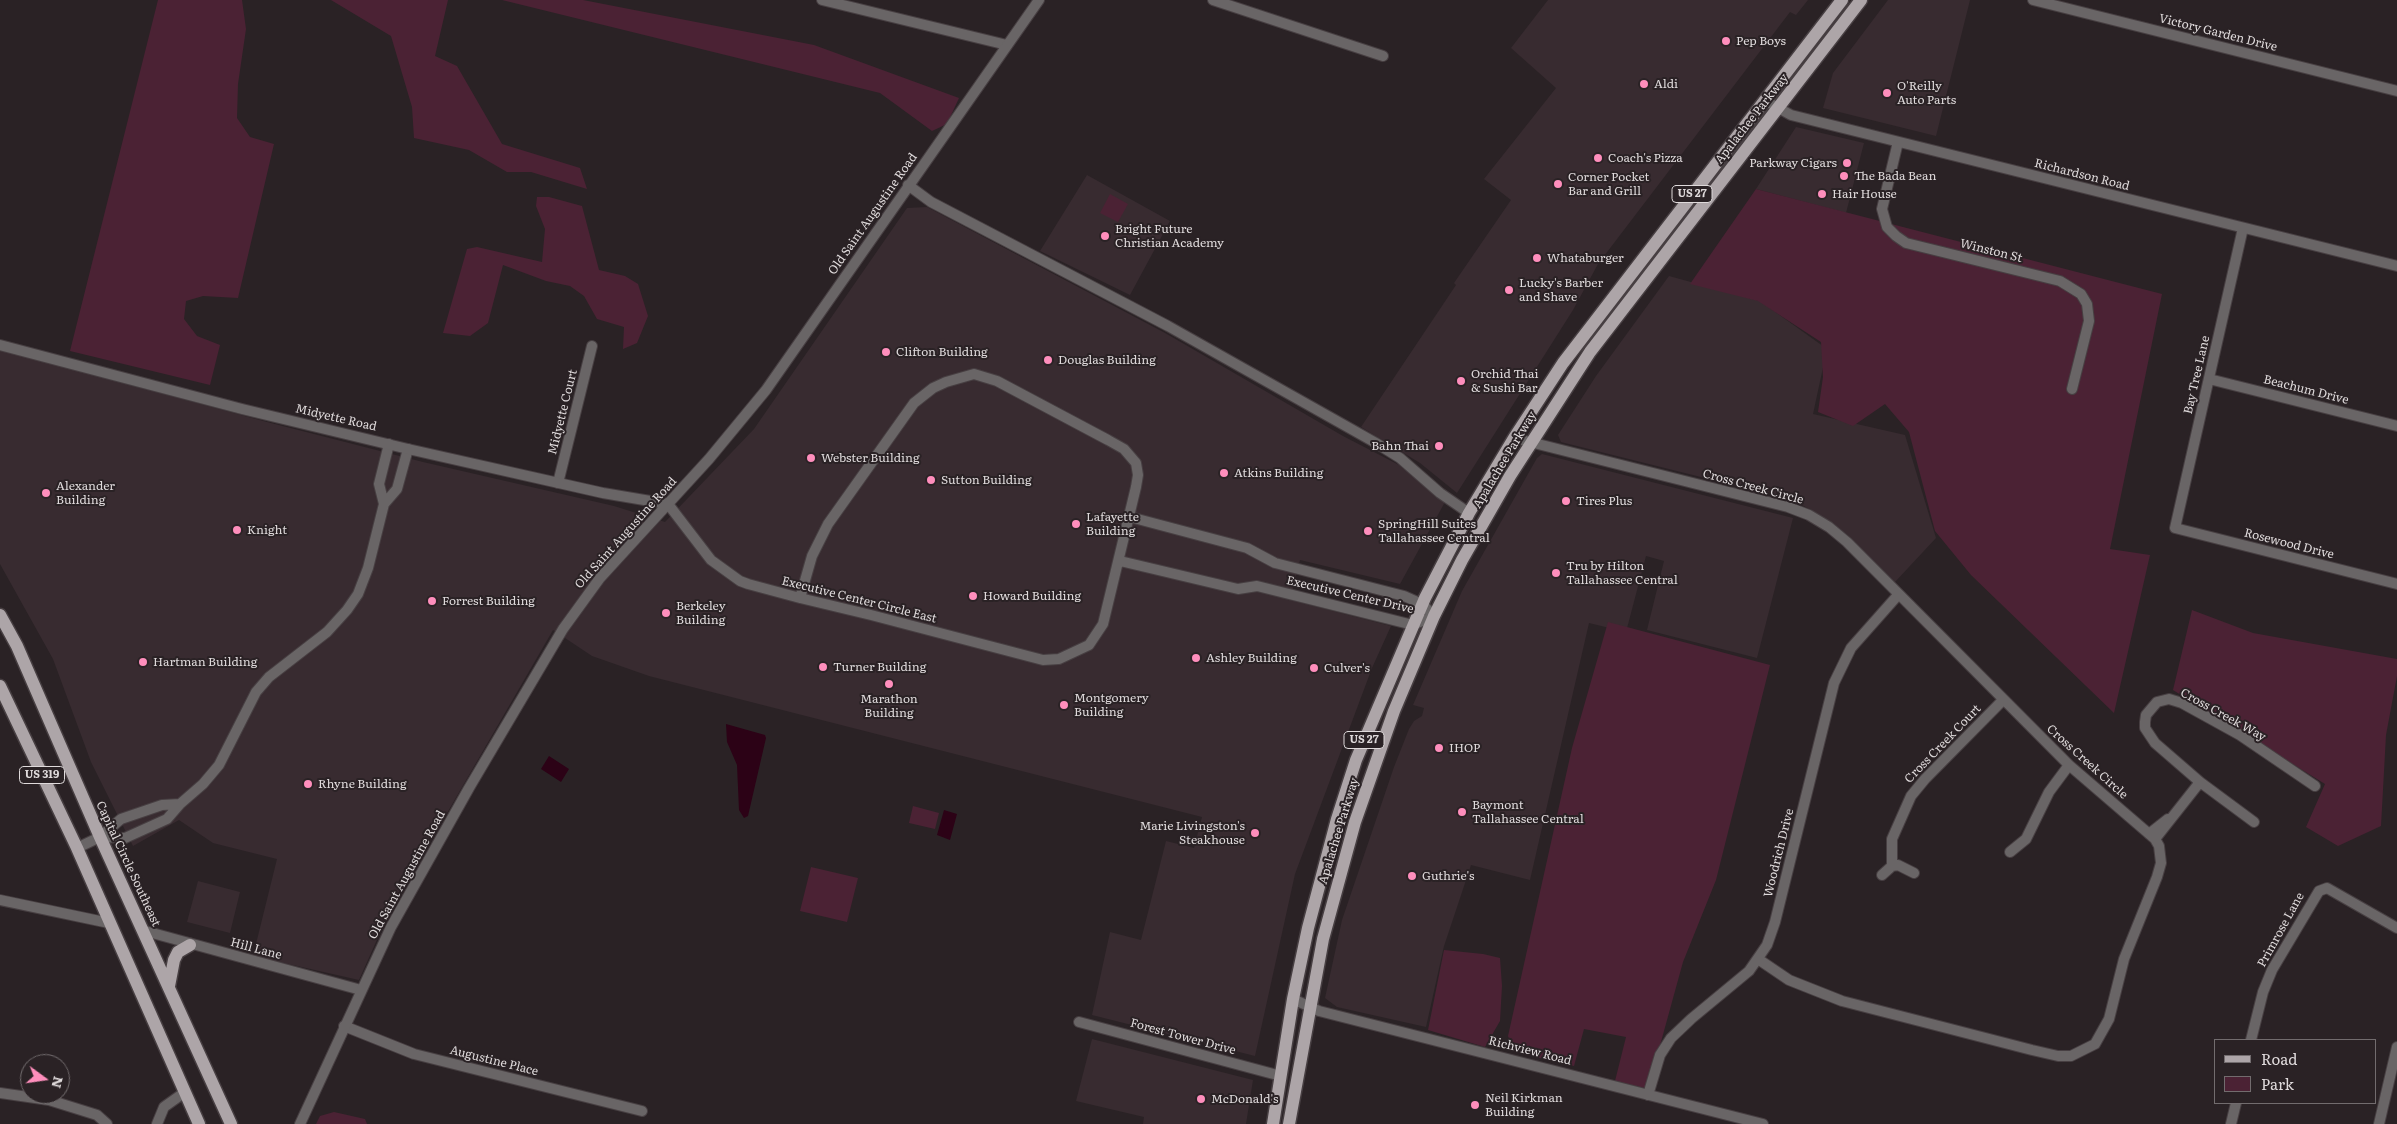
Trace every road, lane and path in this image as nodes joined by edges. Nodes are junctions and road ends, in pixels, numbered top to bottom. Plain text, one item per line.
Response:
1 (822, 0) edge
2 (1039, 0) edge
3 (1212, 0) edge
4 (1842, 0) edge
5 (1862, 0) edge
6 (2033, 0) edge
7 (1007, 45) junction
8 (1383, 56) dead end
9 (2397, 90) edge
10 (1764, 100) junction
11 (1778, 107) junction
12 (1898, 142) junction
13 (908, 185) junction
14 (2243, 228) junction
15 (2397, 266) edge
16 (0, 344) edge
17 (592, 346) dead end
18 (2209, 379) junction
19 (2072, 389) dead end
20 (2397, 426) edge
21 (1514, 438) junction
22 (1531, 442) junction
23 (389, 444) junction
24 (408, 449) junction
25 (558, 483) junction
26 (384, 504) junction
27 (668, 504) junction
28 (1469, 513) junction
29 (1130, 517) junction
30 (2175, 528) joint
31 (1120, 561) junction
32 (2397, 584) edge
33 (1898, 595) junction
34 (800, 598) junction
35 (1422, 604) junction
36 (0, 615) edge
37 (1434, 616) junction
38 (1413, 625) junction
39 (0, 686) edge
40 (2003, 700) junction
41 (2070, 765) junction
42 (2200, 782) junction
43 (1348, 786) junction
44 (2315, 786) dead end
45 (180, 804) junction
46 (1355, 822) junction
47 (2254, 822) dead end
48 (2152, 836) junction
49 (100, 837) junction
50 (76, 848) junction
51 (2010, 852) dead end
52 (1892, 866) junction
53 (1914, 873) dead end
54 (1882, 875) dead end
55 (0, 900) edge
56 (109, 924) junction
57 (2397, 928) edge
58 (145, 932) junction
59 (190, 945) junction
60 (1758, 959) junction
61 (169, 986) junction
62 (361, 990) junction
63 (1293, 998) junction
64 (1309, 1006) junction
65 (1078, 1022) dead end
66 (344, 1026) junction
67 (2251, 1039) edge
68 (2397, 1047) edge
69 (1281, 1076) junction
70 (185, 1092) junction
71 (0, 1093) edge
72 (1648, 1095) junction
73 (2236, 1104) edge
74 (642, 1111) dead end
75 (107, 1124) edge
76 (157, 1124) edge
77 (199, 1124) edge
78 (231, 1124) edge
79 (300, 1124) edge
80 (1273, 1124) edge
81 (1289, 1124) edge
82 (1763, 1124) edge
83 (2231, 1124) edge
84 (2379, 1124) edge

1 - 7 street
2 - 7 street, Old Saint Augustine Road
3 - 8 street
4 - 10 main road, Apalachee Parkway / US 27
5 - 11 main road, Apalachee Parkway / US 27
6 - 9 street, Victory Garden Drive
7 - 13 street, Old Saint Augustine Road
10 - 11 street, Richardson Road
10 - 21 main road, Apalachee Parkway / US 27
11 - 12 street, Richardson Road
11 - 22 main road, Apalachee Parkway / US 27
12 - 14 street, Richardson Road
12 - 19 street, Winston St
13 - 27 street, Old Saint Augustine Road
13 - 28 street
14 - 15 street, Richardson Road
14 - 18 street, Bay Tree Lane
16 - 23 street, Midyette Road
17 - 25 street, Midyette Court
18 - 20 street, Beachum Drive
18 - 30 street, Bay Tree Lane
21 - 22 street, Cross Creek Circle
21 - 28 main road, Apalachee Parkway / US 27
22 - 33 street, Cross Creek Circle
22 - 37 main road, Apalachee Parkway / US 27
23 - 24 street, Midyette Road
23 - 26 street
24 - 25 street, Midyette Road
24 - 26 street
25 - 27 street, Midyette Road
26 - 45 street
27 - 34 street, Executive Center Circle East
27 - 62 street, Old Saint Augustine Road
28 - 35 main road, Apalachee Parkway / US 27
29 - 31 street
29 - 34 street
29 - 35 street, Executive Center Drive
30 - 32 street, Rosewood Drive
31 - 34 street, Executive Center Circle East
31 - 38 street, Executive Center Drive
33 - 40 street, Cross Creek Circle
33 - 60 street, Woodrich Drive
35 - 37 street, Executive Center Drive
35 - 38 main road, Apalachee Parkway / US 27
36 - 49 main road, Capital Circle Southeast / US 319
37 - 38 street, Executive Center Drive
37 - 46 main road, Apalachee Parkway / US 27
38 - 43 main road, Apalachee Parkway / US 27
39 - 50 main road, US 319
40 - 41 street, Cross Creek Circle
40 - 52 street, Cross Creek Court
41 - 48 street, Cross Creek Circle
41 - 51 street
42 - 44 street, Cross Creek Way
42 - 47 street, Cross Creek Way
42 - 48 street
43 - 46 main road
43 - 63 main road, Apalachee Parkway / US 27
45 - 49 street
45 - 49 street
46 - 64 main road, Apalachee Parkway / US 27
48 - 60 street
49 - 50 street
49 - 58 main road, Capital Circle Southeast / US 319
50 - 56 main road, US 319
52 - 53 street
52 - 54 street
55 - 56 street
56 - 70 main road, US 319
57 - 67 street, Primrose Lane
58 - 59 street, Hill Lane
58 - 61 main road, Capital Circle Southeast / US 319
59 - 61 main road
59 - 62 street, Hill Lane
60 - 72 street, Woodrich Drive
61 - 78 main road, Capital Circle Southeast / US 319
62 - 66 street, Old Saint Augustine Road
63 - 64 street, Richview Road
63 - 69 main road, Apalachee Parkway / US 27
64 - 72 street, Richview Road
64 - 81 main road, Apalachee Parkway / US 27
65 - 69 street, Forest Tower Drive
66 - 74 street, Augustine Place
66 - 79 street, Old Saint Augustine Road
68 - 84 street
69 - 80 main road, Apalachee Parkway / US 27
70 - 76 street
70 - 77 main road, US 319
71 - 75 street
72 - 82 street, Richview Road
73 - 83 street

